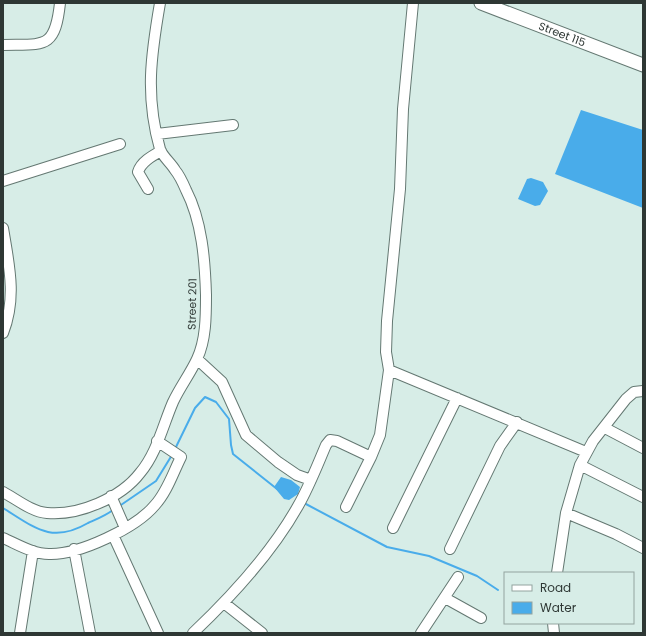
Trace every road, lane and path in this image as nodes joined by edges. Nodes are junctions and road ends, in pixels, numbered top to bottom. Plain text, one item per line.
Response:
1 (60, 3) edge
2 (160, 3) edge
3 (413, 3) edge
4 (481, 3) edge
5 (507, 8) edge
6 (3, 45) edge
7 (643, 65) edge
8 (233, 125) dead end
9 (157, 134) junction
10 (120, 144) dead end
11 (161, 151) junction
12 (3, 180) edge
13 (148, 189) dead end
14 (3, 229) edge
15 (3, 333) edge
16 (197, 359) junction
17 (389, 370) junction
18 (643, 391) edge
19 (457, 398) junction
20 (517, 422) junction
21 (605, 428) junction
22 (157, 441) junction
23 (643, 448) edge
24 (586, 452) junction
25 (371, 457) junction
26 (580, 465) junction
27 (311, 480) junction
28 (3, 492) edge
29 (111, 496) junction
30 (643, 497) edge
31 (346, 507) dead end
32 (566, 513) junction
33 (125, 528) junction
34 (393, 528) dead end
35 (113, 535) junction
36 (3, 538) edge
37 (643, 548) edge
38 (74, 549) junction
39 (450, 549) dead end
40 (33, 551) junction
41 (557, 572) edge
42 (458, 577) dead end
43 (445, 598) junction
44 (224, 604) junction
45 (481, 618) dead end
46 (20, 633) edge
47 (90, 633) edge
48 (158, 633) edge
49 (192, 633) edge
50 (262, 633) edge
51 (421, 633) edge

1 - 6 street
2 - 9 street, Street 201
3 - 17 street
4 - 5 main road, Street 115
5 - 7 main road, Street 115
8 - 9 street
9 - 11 street, Street 201
10 - 12 street
11 - 13 street
11 - 16 street, Street 201
14 - 15 street
16 - 22 street, Street 201
16 - 27 street
17 - 19 street
17 - 25 street
18 - 21 street
19 - 20 street
19 - 34 street
20 - 24 street
20 - 39 street
21 - 23 street
21 - 24 street
22 - 29 street, Street 201
22 - 33 street
24 - 26 street
25 - 27 street
25 - 31 street
26 - 30 street
26 - 32 street
27 - 44 street
28 - 29 street, Street 201
29 - 33 street
32 - 37 street
32 - 41 street
33 - 35 street
35 - 38 street
35 - 48 street
36 - 40 street
38 - 40 street
38 - 47 street
40 - 46 street
42 - 43 street
43 - 45 street
43 - 51 street
44 - 49 street
44 - 50 street

